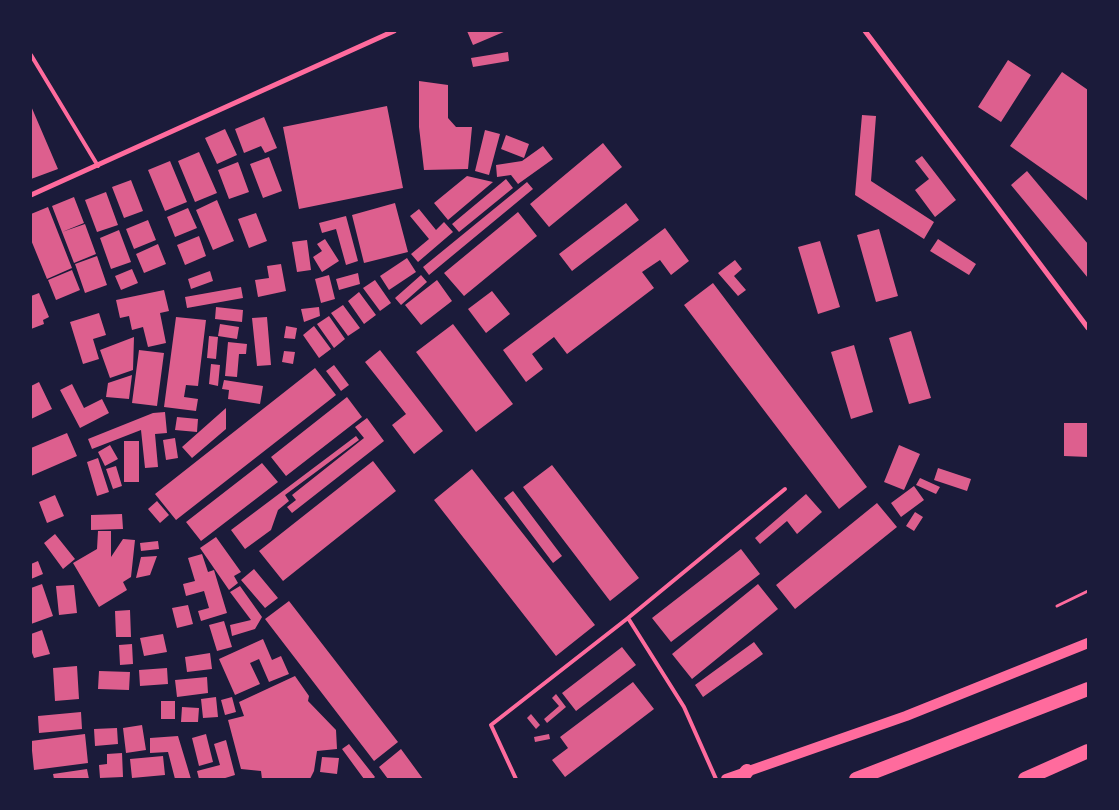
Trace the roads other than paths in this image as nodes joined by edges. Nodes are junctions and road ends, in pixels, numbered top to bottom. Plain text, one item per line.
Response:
1 (394, 31) edge
2 (865, 31) edge
3 (31, 55) edge
4 (98, 166) junction
5 (31, 195) edge
6 (1088, 328) edge
7 (785, 489) dead end
8 (628, 618) junction
9 (1088, 643) edge
10 (1088, 689) edge
11 (1088, 751) edge
12 (744, 775) edge
13 (516, 779) edge
14 (716, 779) edge
15 (726, 779) edge
16 (856, 779) edge
17 (1025, 779) edge

1 - 4 street
2 - 6 street
3 - 4 lane
4 - 5 street
7 - 8 lane
8 - 13 lane
8 - 14 lane
9 - 12 main road
10 - 16 highway
11 - 17 highway
12 - 15 main road

